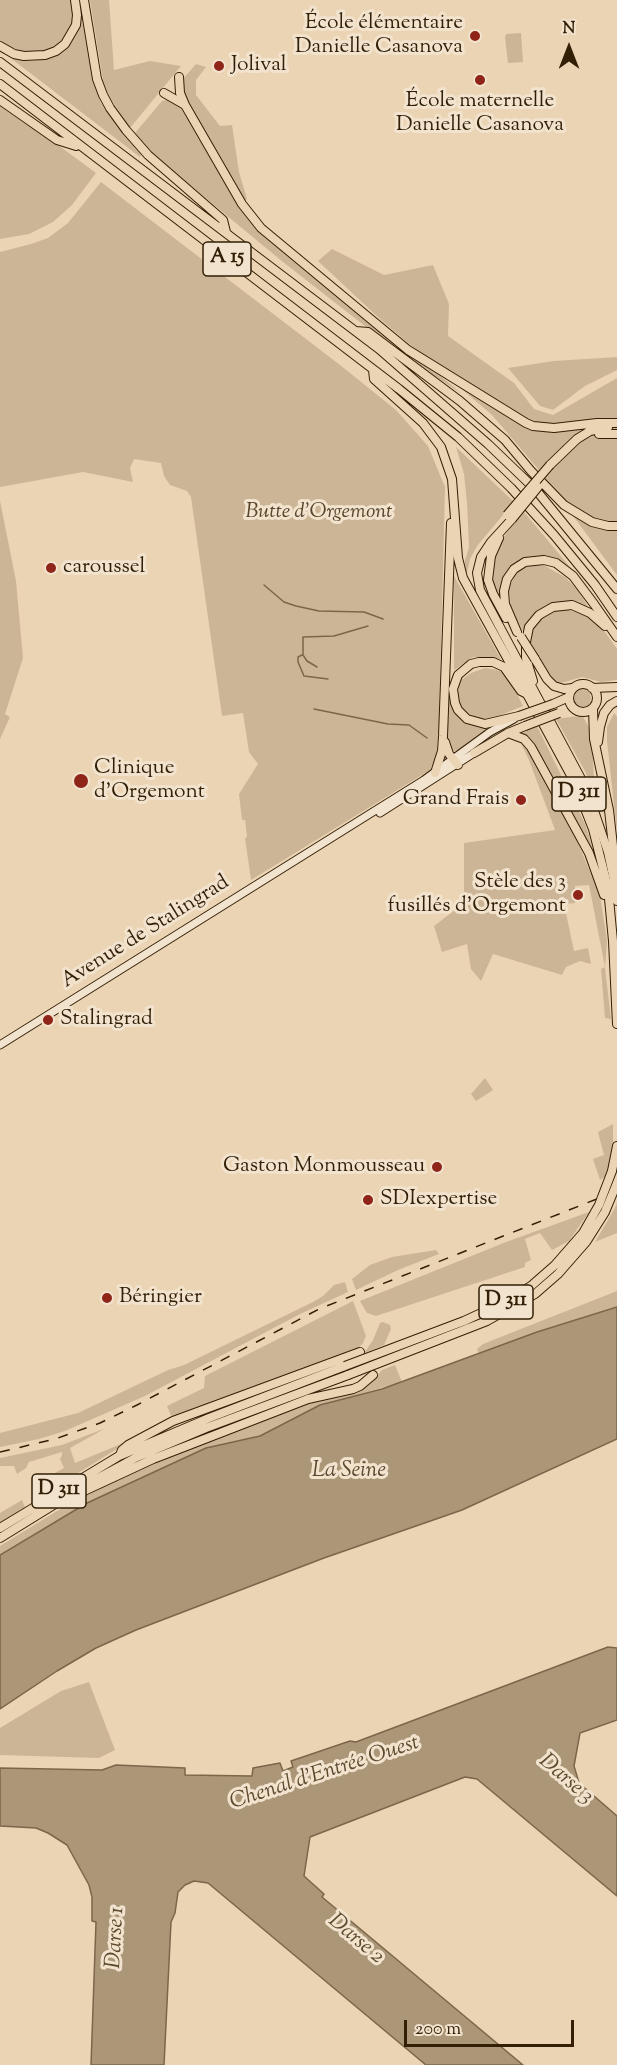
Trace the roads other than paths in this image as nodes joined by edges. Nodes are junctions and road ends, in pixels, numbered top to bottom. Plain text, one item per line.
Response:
1 (75, 0) edge
2 (84, 0) edge
3 (0, 46) edge
4 (0, 62) edge
5 (179, 77) dead end
6 (0, 84) edge
7 (164, 93) dead end
8 (0, 100) edge
9 (185, 105) junction
10 (82, 147) junction
11 (226, 232) junction
12 (356, 331) junction
13 (373, 370) junction
14 (617, 425) edge
15 (617, 434) edge
16 (552, 467) junction
17 (453, 508) junction
18 (509, 517) junction
19 (617, 526) edge
20 (502, 529) junction
21 (617, 589) edge
22 (617, 617) edge
23 (491, 628) junction
24 (519, 634) junction
25 (617, 638) edge
26 (592, 687) junction
27 (617, 687) edge
28 (571, 692) junction
29 (527, 694) junction
30 (538, 696) junction
31 (617, 699) edge
32 (594, 706) junction
33 (574, 709) junction
34 (519, 716) junction
35 (508, 734) junction
36 (443, 736) junction
37 (597, 746) junction
38 (474, 753) joint
39 (456, 762) junction
40 (435, 773) junction
41 (310, 852) junction
42 (614, 880) junction
43 (613, 902) edge
44 (617, 1024) edge
45 (0, 1045) edge
46 (617, 1146) edge
47 (617, 1183) edge
48 (360, 1352) dead end
49 (373, 1376) dead end
50 (119, 1456) junction
51 (73, 1492) junction
52 (0, 1528) edge
53 (0, 1538) edge

1 - 3 highway
2 - 11 highway
4 - 11 highway, A 15
5 - 9 highway
6 - 10 highway, A 15
7 - 9 highway
8 - 10 highway
9 - 14 highway
10 - 13 highway, A 15
11 - 12 highway, A 15
12 - 19 highway
12 - 21 highway, A 15
13 - 17 highway
13 - 22 highway, A 15
14 - 16 highway
15 - 16 highway
16 - 18 highway, bridge
17 - 23 highway
17 - 36 highway
18 - 20 highway
18 - 23 highway
20 - 24 highway
20 - 30 highway
23 - 29 highway
24 - 25 highway
24 - 28 highway, bridge
25 - 30 highway
26 - 27 main road
26 - 28 main road
26 - 32 main road
28 - 33 main road
28 - 34 main road, bridge
29 - 34 main road, D 311
29 - 43 main road, D 311
30 - 42 highway
31 - 32 main road
31 - 37 main road, D 311
32 - 33 main road
32 - 37 main road, D 311
33 - 35 main road, Avenue de Stalingrad, bridge
34 - 39 main road, Avenue de Stalingrad
35 - 38 main road, Avenue de Stalingrad
35 - 43 main road
36 - 39 highway
36 - 40 highway
37 - 42 main road, D 311
38 - 39 main road, Avenue de Stalingrad
39 - 40 main road, Avenue de Stalingrad
39 - 41 main road, Avenue de Stalingrad
40 - 41 main road, Avenue de Stalingrad
41 - 45 main road, Avenue de Stalingrad
42 - 43 main road, D 311
43 - 44 main road, D 311
46 - 50 main road, D 311, bridge
47 - 51 main road, D 311, bridge
48 - 50 main road
49 - 51 main road
50 - 52 main road, D 311
51 - 53 main road, D 311

